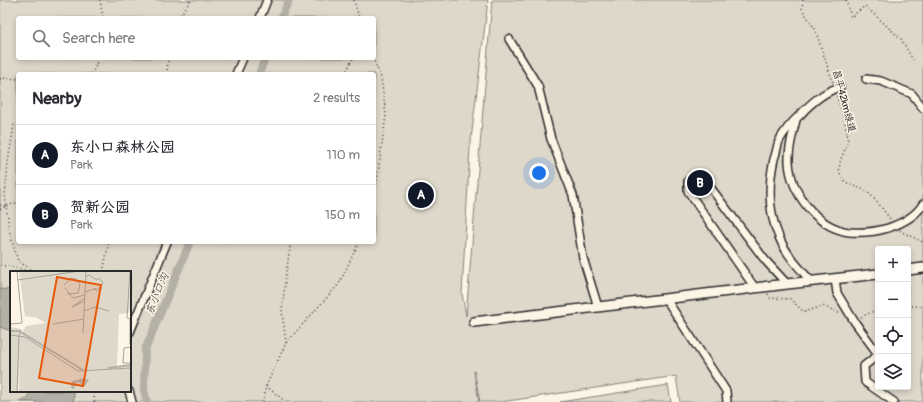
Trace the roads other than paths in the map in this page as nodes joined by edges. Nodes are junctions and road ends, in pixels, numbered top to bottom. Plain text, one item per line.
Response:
1 (267, 0) edge
2 (261, 16) edge
3 (508, 39) dead end
4 (242, 60) edge
5 (237, 72) edge
6 (866, 79) dead end
7 (837, 88) road end
8 (923, 108) edge
9 (797, 118) junction
10 (923, 204) edge
11 (166, 244) edge
12 (923, 268) edge
13 (911, 270) edge
14 (875, 274) edge
15 (835, 279) junction
16 (811, 281) junction
17 (787, 284) junction
18 (754, 288) junction
19 (666, 299) junction
20 (598, 307) junction
21 (474, 322) dead end
22 (131, 330) edge
23 (877, 354) edge
24 (875, 357) edge
25 (875, 388) edge
26 (877, 390) edge
27 (129, 392) edge
28 (132, 402) edge
29 (727, 402) edge
30 (894, 402) edge

1 - 2 street
3 - 20 street
4 - 5 street
6 - 8 street
7 - 9 street
9 - 10 street
9 - 16 street
11 - 22 street
12 - 13 street
14 - 15 street
15 - 16 street
15 - 23 street
16 - 17 street
17 - 18 street
17 - 18 street
18 - 19 street
19 - 20 street
19 - 29 street
20 - 21 street
24 - 25 street
26 - 30 street
27 - 28 street

